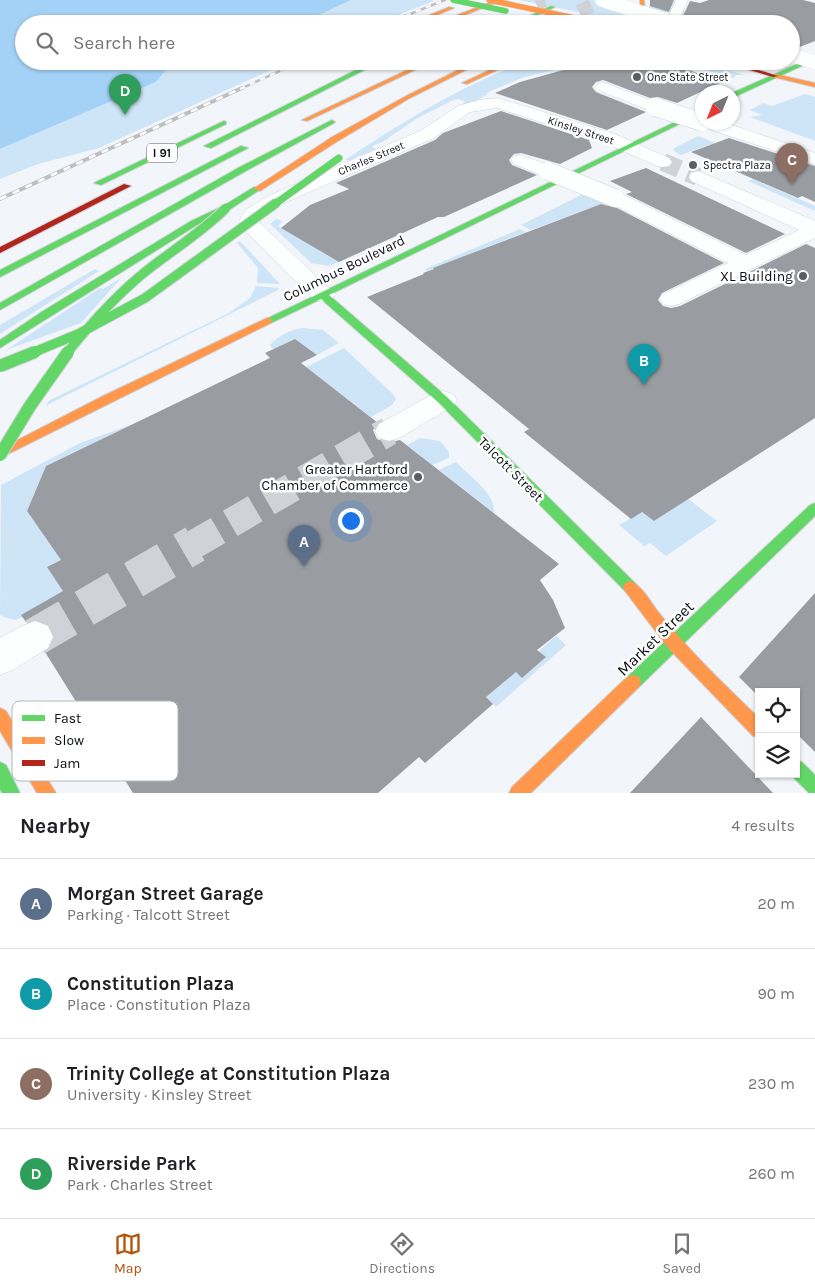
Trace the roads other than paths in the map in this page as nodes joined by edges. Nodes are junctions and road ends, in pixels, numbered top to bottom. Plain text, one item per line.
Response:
1 (453, 0) edge
2 (472, 0) edge
3 (489, 0) edge
4 (501, 0) edge
5 (602, 0) edge
6 (642, 0) edge
7 (682, 0) edge
8 (553, 7) dead end
9 (579, 12) tunnel mouth
10 (433, 15) edge
11 (460, 15) edge
12 (493, 15) edge
13 (506, 15) edge
14 (524, 15) edge
15 (535, 15) edge
16 (561, 15) edge
17 (573, 15) edge
18 (646, 15) edge
19 (654, 15) edge
20 (677, 15) edge
21 (815, 58) edge
22 (800, 60) edge
23 (800, 62) edge
24 (815, 62) edge
25 (800, 68) edge
26 (361, 70) edge
27 (394, 70) edge
28 (411, 70) edge
29 (447, 70) edge
30 (463, 70) edge
31 (494, 70) edge
32 (754, 70) edge
33 (781, 70) edge
34 (775, 76) junction
35 (815, 77) edge
36 (815, 85) edge
37 (602, 87) dead end
38 (454, 88) dead end
39 (740, 92) edge
40 (384, 97) dead end
41 (498, 103) joint
42 (695, 114) edge
43 (346, 115) dead end
44 (234, 118) dead end
45 (695, 119) edge
46 (730, 130) edge
47 (252, 144) dead end
48 (629, 147) junction
49 (202, 149) dead end
50 (343, 155) dead end
51 (815, 159) edge
52 (520, 160) dead end
53 (663, 162) tunnel mouth
54 (698, 177) tunnel mouth
55 (140, 180) dead end
56 (90, 188) dead end
57 (226, 208) junction
58 (249, 222) joint
59 (809, 233) edge
60 (0, 250) edge
61 (745, 263) junction
62 (0, 274) edge
63 (323, 295) junction
64 (671, 299) dead end
65 (0, 308) edge
66 (0, 345) edge
67 (0, 366) edge
68 (443, 400) junction
69 (389, 431) tunnel mouth
70 (0, 454) edge
71 (815, 508) edge
72 (36, 637) tunnel mouth
73 (673, 643) junction
74 (0, 658) edge
75 (0, 716) edge
76 (755, 726) edge
77 (12, 736) edge
78 (0, 771) edge
79 (800, 772) edge
80 (40, 781) edge
81 (815, 787) edge
82 (11, 793) edge
83 (47, 793) edge
84 (518, 793) edge

1 - 14 main road, bridge
2 - 10 main road
3 - 16 main road, bridge
4 - 11 main road
5 - 19 street, bridge
6 - 18 main road
7 - 20 street
8 - 15 main road
9 - 17 main road
12 - 13 main road
21 - 22 main road
23 - 24 street, bridge
25 - 35 main road
26 - 49 main road
27 - 28 main road
29 - 40 main road
30 - 57 main road
31 - 38 main road
32 - 34 main road
33 - 34 main road
34 - 36 main road
34 - 39 main road
37 - 45 street, bridge
41 - 48 street, Kinsley Street
41 - 58 street, Charles Street
42 - 48 main road, Columbus Boulevard
43 - 65 main road
44 - 56 main road, I 91
46 - 51 street
47 - 62 main road
48 - 53 street, Kinsley Street
48 - 63 main road, Columbus Boulevard
50 - 67 main road, bridge
52 - 61 street, bridge
54 - 59 street
55 - 60 main road
57 - 66 main road, bridge
57 - 70 main road, bridge
58 - 63 street, Talcott Street
59 - 61 street
61 - 64 street
63 - 68 main road, Talcott Street
63 - 70 main road, Columbus Boulevard
68 - 69 street
68 - 73 main road, Talcott Street
71 - 73 main road, Market Street
72 - 74 street
73 - 76 main road, Talcott Street
73 - 84 main road, Market Street
75 - 77 main road
78 - 82 main road
79 - 81 main road
80 - 83 main road

